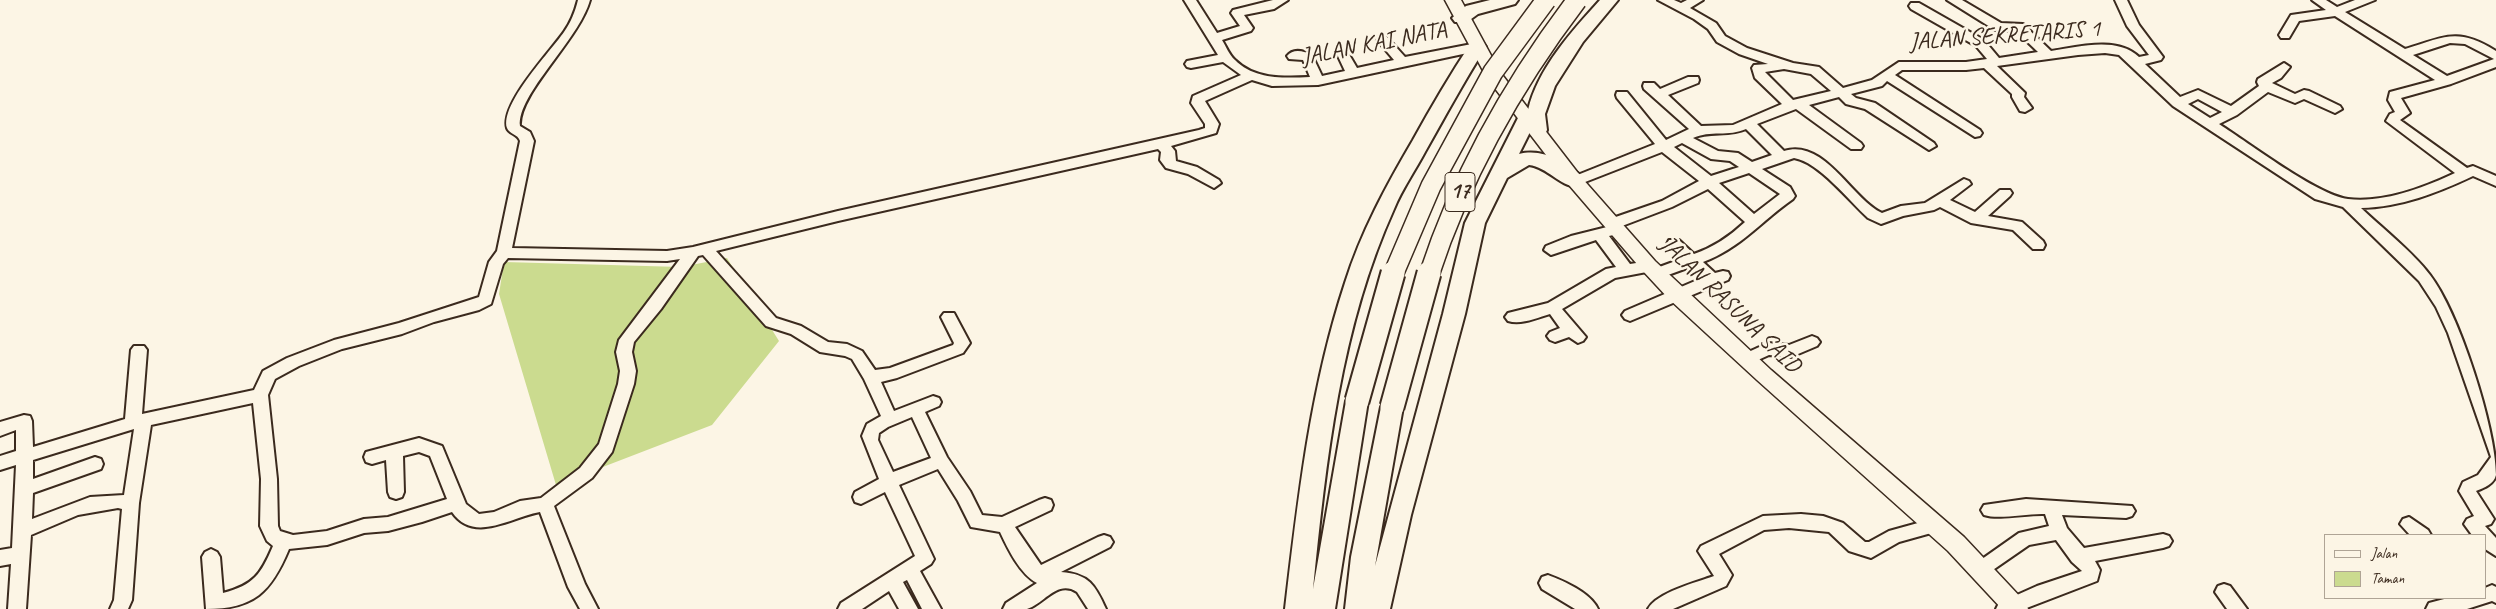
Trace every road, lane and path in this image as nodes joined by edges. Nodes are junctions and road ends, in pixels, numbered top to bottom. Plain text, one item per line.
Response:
1 (584, 0) edge
2 (1191, 0) edge
3 (1282, 0) edge
4 (1453, 0) edge
5 (1509, 0) edge
6 (1546, 0) edge
7 (1577, 0) edge
8 (1609, 0) edge
9 (1664, 0) edge
10 (1697, 0) edge
11 (1953, 0) edge
12 (2121, 0) edge
13 (2318, 0) edge
14 (2368, 0) edge
15 (1915, 6) dead end
16 (1680, 8) junction
17 (2338, 12) junction
18 (1461, 18) junction
19 (2285, 36) dead end
20 (1216, 38) junction
21 (1383, 40) dead end
22 (1477, 47) junction
23 (1343, 54) dead end
24 (2047, 54) junction
25 (2403, 54) junction
26 (1293, 56) dead end
27 (2496, 56) edge
28 (1226, 57) junction
29 (1403, 62) junction
30 (2136, 62) junction
31 (1992, 63) junction
32 (2496, 63) edge
33 (1191, 64) dead end
34 (1791, 67) junction
35 (2284, 67) dead end
36 (1353, 73) junction
37 (1493, 74) junction
38 (1251, 76) junction
39 (1888, 76) junction
40 (1457, 78) junction
41 (1693, 80) dead end
42 (2446, 80) junction
43 (1318, 81) junction
44 (2267, 86) junction
45 (1839, 92) junction
46 (1543, 93) junction
47 (1622, 95) dead end
48 (1513, 97) junction
49 (2178, 103) junction
50 (1794, 104) junction
51 (2025, 108) dead end
52 (2335, 109) dead end
53 (2232, 112) junction
54 (1533, 123) junction
55 (1749, 124) junction
56 (2209, 124) junction
57 (1698, 130) junction
58 (1975, 133) dead end
59 (1683, 138) junction
60 (1160, 142) junction
61 (1664, 146) junction
62 (1856, 146) dead end
63 (1929, 146) dead end
64 (1782, 158) junction
65 (1751, 168) junction
66 (2464, 173) junction
67 (1498, 175) junction
68 (2495, 179) edge
69 (1575, 181) junction
70 (1709, 182) junction
71 (1214, 183) dead end
72 (1964, 184) dead end
73 (2005, 193) dead end
74 (1940, 201) junction
75 (2348, 204) junction
76 (1976, 219) junction
77 (1754, 222) junction
78 (1609, 229) junction
79 (1674, 244) dead end
80 (2038, 245) dead end
81 (1551, 250) dead end
82 (699, 251) junction
83 (504, 253) junction
84 (1691, 262) junction
85 (1626, 269) junction
86 (1653, 270) junction
87 (1676, 294) junction
88 (1553, 307) junction
89 (1630, 315) dead end
90 (950, 317) dead end
91 (1513, 317) dead end
92 (1555, 336) dead end
93 (1812, 342) dead end
94 (139, 350) dead end
95 (1747, 359) junction
96 (871, 377) junction
97 (1771, 381) joint
98 (260, 395) junction
99 (933, 402) dead end
100 (916, 410) junction
101 (890, 419) junction
102 (138, 421) junction
103 (0, 429) edge
104 (394, 450) junction
105 (2496, 452) edge
106 (24, 456) junction
107 (372, 456) dead end
108 (941, 460) junction
109 (2496, 462) edge
110 (0, 463) edge
111 (95, 464) dead end
112 (890, 481) junction
113 (25, 489) junction
114 (396, 492) dead end
115 (861, 497) dead end
116 (131, 503) junction
117 (456, 503) junction
118 (545, 504) junction
119 (1046, 505) dead end
120 (2051, 507) junction
121 (1990, 510) dead end
122 (2126, 512) dead end
123 (1006, 525) junction
124 (1936, 525) junction
125 (23, 530) junction
126 (2060, 532) junction
127 (2482, 534) edge
128 (2486, 538) edge
129 (2163, 541) dead end
130 (283, 542) junction
131 (1104, 542) dead end
132 (2496, 549) edge
133 (22, 554) junction
134 (2078, 556) junction
135 (211, 557) dead end
136 (0, 558) edge
137 (1980, 569) junction
138 (910, 570) junction
139 (1038, 575) junction
140 (893, 580) junction
141 (1061, 582) junction
142 (1548, 583) dead end
143 (2224, 592) dead end
144 (2470, 599) edge
145 (215, 606) edge
146 (850, 608) edge
147 (2012, 608) edge
148 (17, 609) edge
149 (119, 609) edge
150 (589, 609) edge
151 (909, 609) edge
152 (932, 609) edge
153 (1012, 609) edge
154 (1097, 609) edge
155 (1298, 609) edge
156 (1322, 609) edge
157 (1358, 609) edge
158 (1377, 609) edge
159 (1589, 609) edge
160 (1657, 609) edge
161 (2238, 609) edge
162 (2437, 609) edge

1 - 83 street
2 - 20 street
3 - 20 street
4 - 18 main road, JALAN RASUNA SAID
5 - 18 highway
6 - 156 highway, 17, bridge
7 - 157 highway, 17, bridge
8 - 46 highway
9 - 16 street
10 - 16 street
11 - 24 street
12 - 30 street
13 - 17 street
14 - 17 street
15 - 31 street
16 - 34 street
17 - 19 street
17 - 25 street
18 - 22 main road, JALAN RASUNA SAID
20 - 28 street
21 - 29 street
22 - 29 street, JALAN KAI NATA
22 - 37 main road, JALAN RASUNA SAID
22 - 40 highway
23 - 36 street
24 - 30 street, JALAN SEKRETARIS 1
24 - 31 street, JALAN SEKRETARIS 1
25 - 27 street
25 - 42 street
26 - 43 street
28 - 33 street
28 - 38 street, JALAN KAI NATA
29 - 36 street, JALAN KAI NATA
30 - 49 street, JALAN SEKRETARIS 1
31 - 39 street, JALAN SEKRETARIS 1
31 - 51 street
32 - 42 street
34 - 45 street
34 - 50 street
35 - 44 street
36 - 43 street, JALAN KAI NATA
37 - 40 highway
37 - 48 main road, JALAN RASUNA SAID
38 - 43 street, JALAN KAI NATA
38 - 60 street
39 - 45 street, JALAN SEKRETARIS 1
39 - 58 street
40 - 155 highway
41 - 57 street
42 - 66 street
44 - 52 street
44 - 53 street
45 - 50 street, JALAN SEKRETARIS 1
45 - 63 street
46 - 48 highway
46 - 54 highway
47 - 61 street
48 - 54 main road, JALAN RASUNA SAID
49 - 53 street
49 - 56 street, JALAN SEKRETARIS 1
50 - 55 street, JALAN SEKRETARIS 1
50 - 62 street
53 - 56 street
54 - 67 highway
54 - 69 main road, JALAN RASUNA SAID
55 - 57 street, JALAN SEKRETARIS 1
55 - 64 street
56 - 75 street, JALAN SEKRETARIS 1
57 - 59 street, JALAN SEKRETARIS 1
59 - 61 street, JALAN SEKRETARIS 1
59 - 65 street
60 - 71 street
60 - 82 street
61 - 69 street, JALAN SEKRETARIS 1
61 - 70 street
64 - 65 street
64 - 74 street
65 - 70 street
65 - 77 street
66 - 68 street
66 - 75 street, JALAN SEKRETARIS 1
67 - 69 highway
67 - 158 highway
69 - 78 main road, JALAN RASUNA SAID
70 - 77 street
70 - 78 street
72 - 74 street
73 - 76 street
74 - 76 street
75 - 105 street
76 - 80 street
77 - 84 street
78 - 81 street
78 - 85 street
78 - 86 main road, JALAN RASUNA SAID
79 - 84 street
82 - 83 street
82 - 96 street
82 - 118 street
83 - 98 street
84 - 86 street
84 - 87 street
85 - 86 street
85 - 88 street
86 - 87 main road, JALAN RASUNA SAID
87 - 89 street
87 - 95 main road, JALAN RASUNA SAID
88 - 91 street
88 - 92 street
90 - 96 street
93 - 95 street
94 - 102 street
95 - 97 main road, JALAN RASUNA SAID
96 - 101 street
97 - 124 main road, JALAN RASUNA SAID
98 - 102 street
98 - 130 street
99 - 100 street
100 - 101 street
100 - 108 street
101 - 112 street
102 - 106 street
102 - 116 street
103 - 106 street
104 - 107 street
104 - 114 street
104 - 117 street
106 - 110 street
106 - 113 street
108 - 112 street
108 - 123 street
109 - 127 street
111 - 113 street
112 - 115 street
112 - 138 street
113 - 125 street
116 - 125 street
116 - 149 street
117 - 118 street
117 - 130 street
118 - 150 street
119 - 123 street
120 - 121 street
120 - 122 street
120 - 126 street
123 - 139 street
124 - 137 main road, JALAN RASUNA SAID
124 - 160 street
125 - 133 street
126 - 134 street
126 - 137 street
128 - 132 street
129 - 134 street
130 - 145 street
131 - 139 street
133 - 136 street
133 - 148 street
134 - 147 street
135 - 145 street
137 - 147 main road, JALAN RASUNA SAID
138 - 140 street
138 - 152 street
139 - 141 street
140 - 146 street
140 - 151 street
141 - 153 street
141 - 154 street
142 - 159 street
143 - 161 street
144 - 162 street

